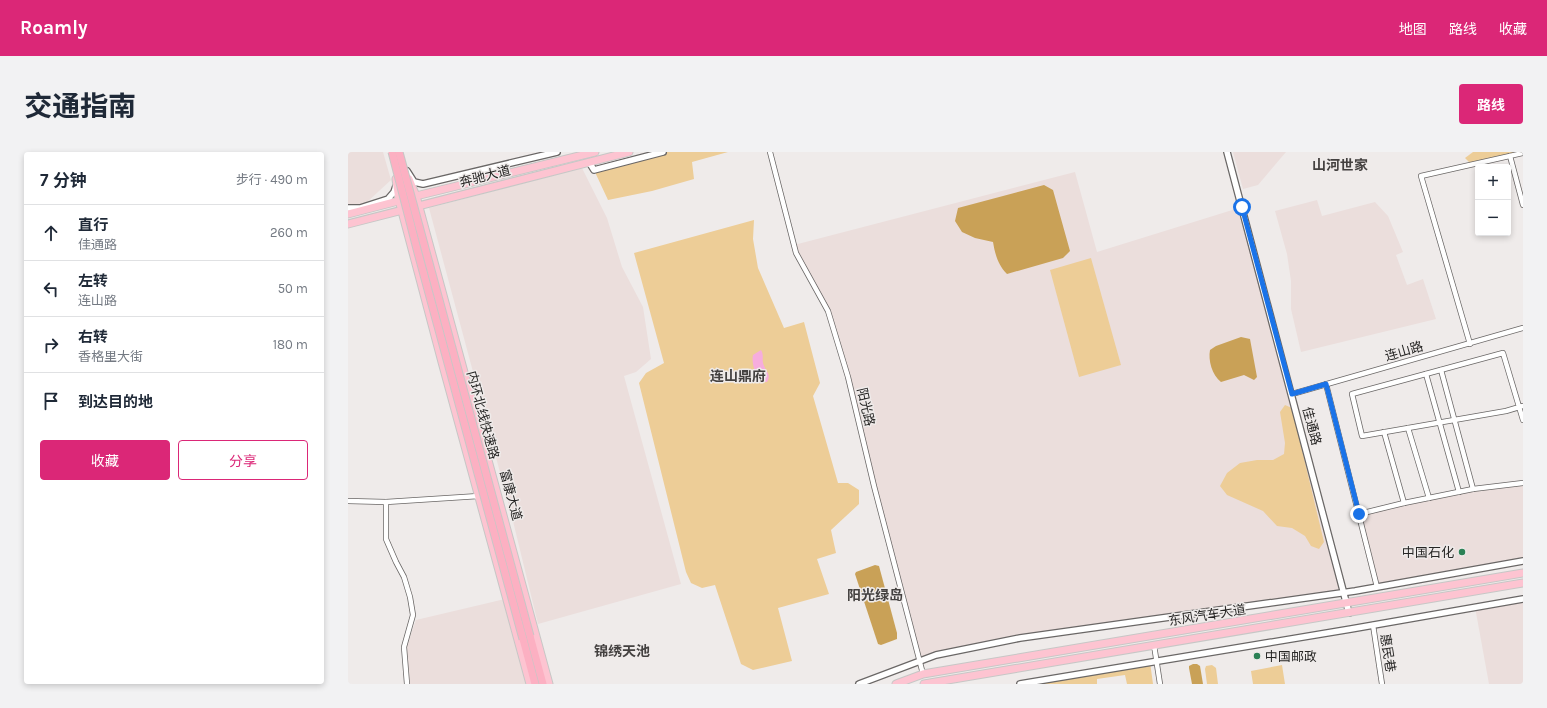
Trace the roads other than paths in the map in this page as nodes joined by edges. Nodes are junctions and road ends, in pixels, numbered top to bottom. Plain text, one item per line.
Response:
1 (391, 152) edge
2 (400, 152) edge
3 (557, 152) edge
4 (595, 152) edge
5 (629, 152) edge
6 (663, 152) edge
7 (770, 152) edge
8 (1227, 152) edge
9 (1523, 153) edge
10 (1510, 156) junction
11 (589, 162) junction
12 (407, 171) junction
13 (396, 179) junction
14 (416, 196) junction
15 (400, 200) junction
16 (1523, 205) edge
17 (418, 206) junction
18 (348, 208) edge
19 (402, 210) junction
20 (348, 214) edge
21 (348, 224) edge
22 (1523, 328) edge
23 (1470, 344) junction
24 (1441, 370) junction
25 (1426, 374) junction
26 (1326, 384) junction
27 (1292, 394) junction
28 (1521, 407) edge
29 (1454, 420) junction
30 (1523, 420) edge
31 (1440, 422) junction
32 (1408, 428) junction
33 (1384, 432) junction
34 (1523, 483) edge
35 (1473, 489) junction
36 (497, 491) junction
37 (1459, 492) junction
38 (479, 496) junction
39 (1429, 498) junction
40 (348, 501) edge
41 (386, 502) junction
42 (1404, 503) junction
43 (1359, 514) junction
44 (1523, 561) edge
45 (1523, 573) edge
46 (1523, 583) edge
47 (1377, 587) junction
48 (1345, 592) junction
49 (1523, 599) edge
50 (1348, 604) junction
51 (1349, 613) junction
52 (1373, 625) junction
53 (1154, 645) junction
54 (1156, 661) junction
55 (920, 662) junction
56 (923, 674) junction
57 (407, 684) edge
58 (530, 684) edge
59 (535, 684) edge
60 (544, 684) edge
61 (549, 684) edge
62 (859, 684) edge
63 (896, 684) edge
64 (924, 684) edge
65 (1020, 684) edge
66 (1160, 684) edge
67 (1382, 684) edge

1 - 13 main road
1 - 59 highway, 内环北线快速路, bridge
2 - 12 main road, 富康大道
2 - 60 highway, 内环北线快速路, bridge
3 - 12 street
4 - 14 main road, 奔驰大道
5 - 11 main road, 奔驰大道
6 - 11 street
7 - 55 street, 阳光路
8 - 27 street, 佳通路
9 - 10 street
10 - 16 street
10 - 23 street
11 - 17 main road, 奔驰大道
12 - 14 main road, 富康大道
13 - 15 main road
13 - 18 street
14 - 15 main road, 奔驰大道
14 - 17 main road, 富康大道
15 - 19 main road
15 - 20 main road, 奔驰大道
17 - 19 main road, 奔驰大道
17 - 36 main road, 富康大道
19 - 21 main road, 奔驰大道
19 - 38 main road
22 - 23 street, 连山路
23 - 26 street, 连山路
24 - 25 street
24 - 28 street
24 - 29 street
25 - 31 street
25 - 33 street
26 - 27 street, 连山路
26 - 43 street
27 - 48 street, 佳通路
28 - 29 street
28 - 30 street
29 - 31 street
29 - 35 street
31 - 32 street
31 - 37 street
32 - 33 street
32 - 39 street
33 - 42 street
34 - 35 street
35 - 37 street
36 - 38 street
36 - 61 main road, 富康大道
37 - 39 street
38 - 41 street
38 - 58 main road
39 - 42 street
40 - 41 street
41 - 57 street
42 - 43 street
43 - 47 street
44 - 47 street
45 - 50 main road, 东风汽车大道
46 - 51 main road, 东风汽车大道
47 - 48 street
48 - 50 street, 佳通路
48 - 55 street
49 - 52 street
50 - 51 street, 佳通路
50 - 56 main road, 东风汽车大道
51 - 53 main road, 东风汽车大道
52 - 54 street
52 - 67 street, 惠民巷
53 - 54 street
53 - 64 main road, 东风汽车大道
54 - 65 street
54 - 66 street
55 - 56 street, 阳光路
55 - 62 street
56 - 63 main road, 东风汽车大道

